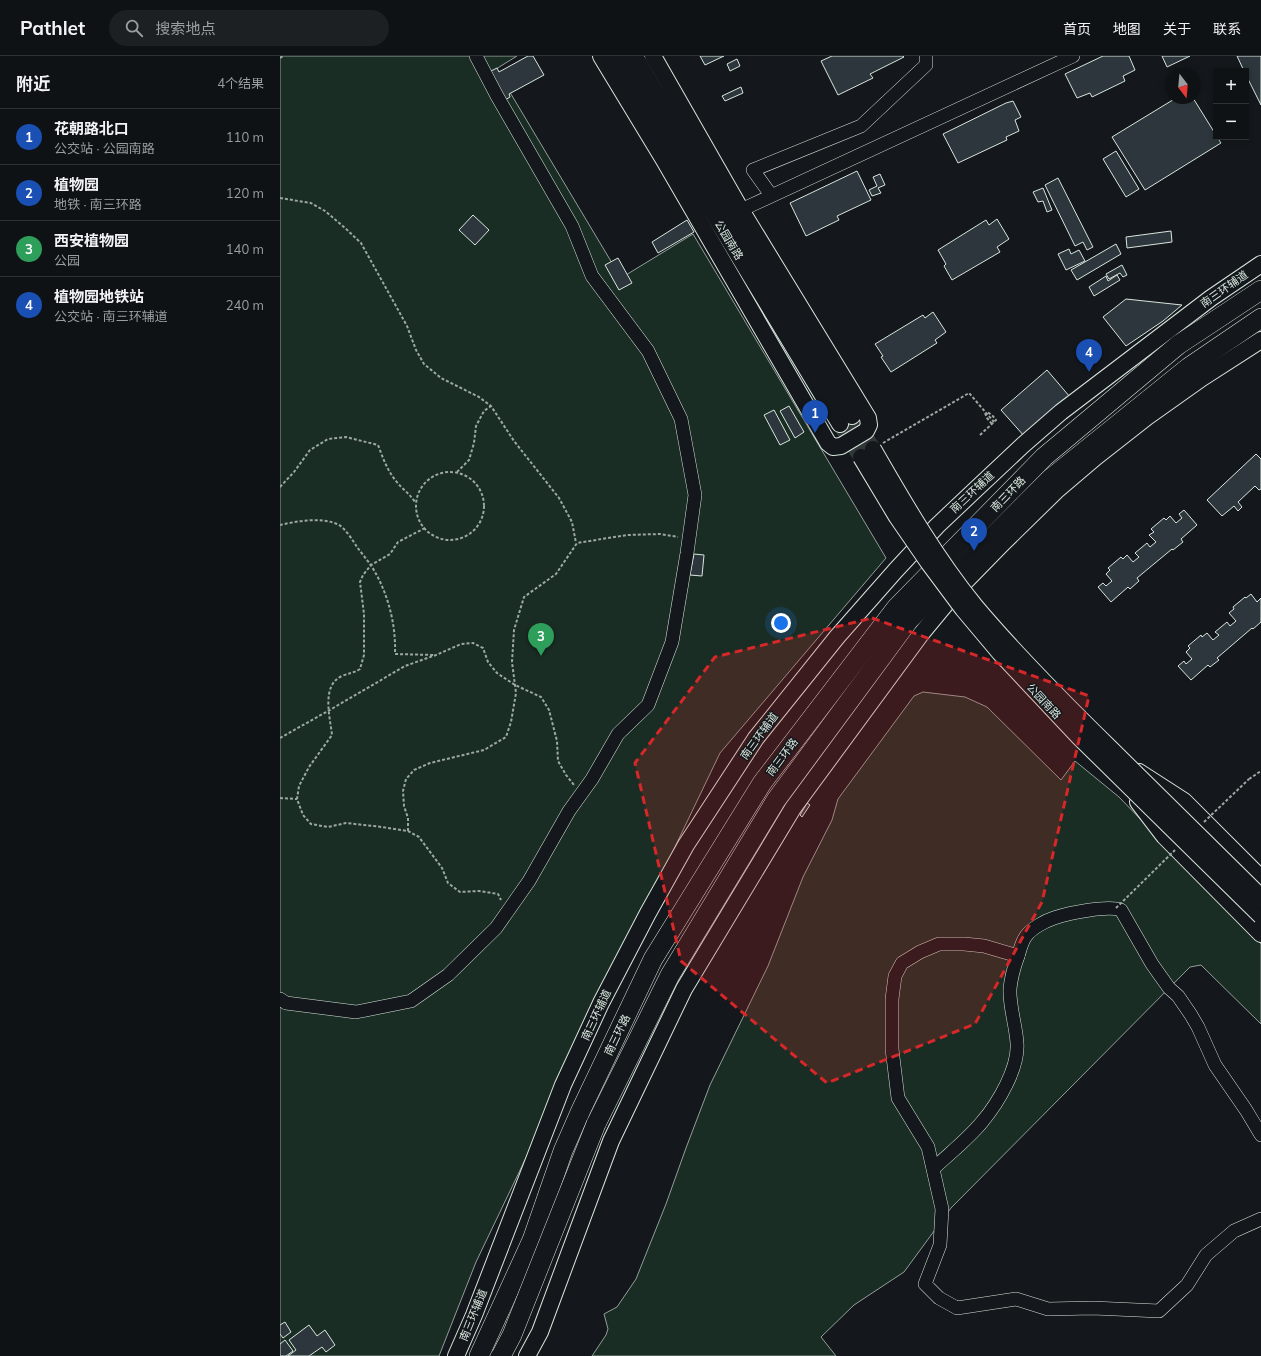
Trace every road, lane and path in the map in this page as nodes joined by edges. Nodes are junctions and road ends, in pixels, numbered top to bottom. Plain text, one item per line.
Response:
1 (283, 56) edge
2 (476, 56) edge
3 (602, 56) edge
4 (618, 56) edge
5 (635, 56) edge
6 (652, 56) edge
7 (926, 56) edge
8 (1073, 56) edge
9 (280, 58) edge
10 (771, 195) junction
11 (280, 198) edge
12 (741, 210) junction
13 (1261, 264) edge
14 (1261, 290) edge
15 (1261, 318) edge
16 (1261, 340) edge
17 (491, 406) junction
18 (985, 411) junction
19 (990, 416) junction
20 (993, 423) junction
21 (980, 435) dead end
22 (871, 448) junction
23 (457, 472) junction
24 (280, 487) edge
25 (416, 502) junction
26 (280, 525) edge
27 (424, 528) junction
28 (689, 539) junction
29 (576, 543) junction
30 (370, 565) junction
31 (954, 593) junction
32 (436, 655) junction
33 (515, 684) junction
34 (328, 711) junction
35 (280, 738) edge
36 (1261, 771) edge
37 (1249, 779) dead end
38 (584, 791) junction
39 (280, 798) edge
40 (297, 799) junction
41 (408, 831) junction
42 (1261, 878) edge
43 (1261, 896) edge
44 (508, 911) junction
45 (1261, 916) edge
46 (1261, 934) edge
47 (1018, 956) junction
48 (280, 999) edge
49 (1261, 1135) edge
50 (934, 1168) junction
51 (1261, 1219) edge
52 (456, 1356) edge
53 (479, 1356) edge
54 (501, 1356) edge
55 (527, 1356) edge

1 - 9 path
2 - 28 street
3 - 12 main road
4 - 5 main road, 公园南路
6 - 12 main road
7 - 10 street
8 - 10 street
10 - 12 street
11 - 17 path
13 - 52 main road, 南三环辅道
14 - 53 highway, 南三环路
15 - 54 highway, 南三环路, bridge
16 - 31 main road
17 - 23 path
17 - 29 path
18 - 19 path
18 - 19 path
18 - 22 path
19 - 20 path
19 - 20 path
20 - 21 path
22 - 43 main road, 公园南路, bridge
22 - 45 main road, 公园南路, bridge
23 - 25 path
23 - 27 path
24 - 25 path
25 - 27 path
26 - 30 path
27 - 30 path
28 - 29 path
28 - 38 street
29 - 33 path
30 - 32 path
30 - 34 path
31 - 42 main road
31 - 46 main road
31 - 55 main road
32 - 33 path
32 - 34 path
33 - 38 path
33 - 41 path
34 - 35 path
34 - 40 path
36 - 37 path
38 - 44 street
39 - 40 path
40 - 41 path
41 - 44 path
44 - 48 street
47 - 49 street
47 - 50 street
47 - 50 street
50 - 51 street

